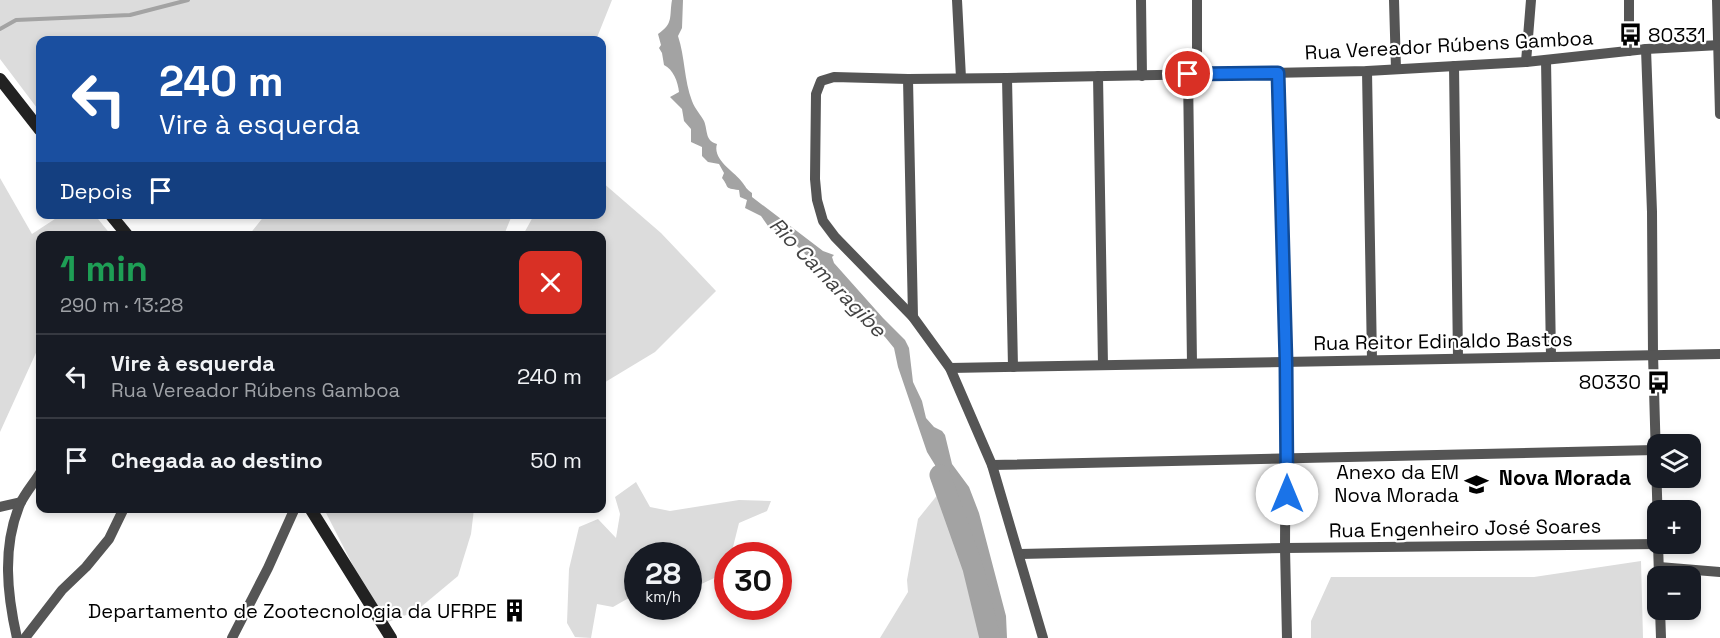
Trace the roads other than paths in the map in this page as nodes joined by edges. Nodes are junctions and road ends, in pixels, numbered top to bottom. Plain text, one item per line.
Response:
1 (957, 0) edge
2 (1141, 0) edge
3 (1197, 0) edge
4 (1394, 0) edge
5 (1532, 0) edge
6 (1629, 0) edge
7 (1717, 0) edge
8 (1719, 45) edge
9 (1646, 49) junction
10 (1629, 51) junction
11 (1546, 60) junction
12 (1526, 62) junction
13 (1454, 66) junction
14 (1396, 69) junction
15 (1367, 71) junction
16 (1278, 73) junction
17 (1193, 74) junction
18 (1098, 76) junction
19 (1142, 76) junction
20 (961, 78) junction
21 (1007, 78) junction
22 (0, 79) edge
23 (908, 79) junction
24 (1720, 114) edge
25 (36, 125) edge
26 (114, 219) edge
27 (124, 231) edge
28 (913, 317) junction
29 (1653, 354) junction
30 (1720, 354) edge
31 (1551, 356) junction
32 (1458, 358) junction
33 (1372, 360) junction
34 (1192, 363) junction
35 (1286, 363) junction
36 (1103, 365) junction
37 (1013, 366) junction
38 (950, 368) junction
39 (1655, 434) edge
40 (1647, 450) edge
41 (1286, 458) junction
42 (992, 465) junction
43 (36, 479) edge
44 (21, 502) junction
45 (0, 507) edge
46 (122, 513) edge
47 (293, 513) edge
48 (313, 513) edge
49 (1647, 544) edge
50 (1285, 548) junction
51 (1020, 554) junction
52 (1701, 572) edge
53 (1720, 572) edge
54 (1660, 620) edge
55 (17, 638) edge
56 (25, 638) edge
57 (232, 638) edge
58 (391, 638) edge
59 (1043, 638) edge
60 (1287, 638) edge
61 (1661, 638) edge

1 - 20 street
2 - 19 street
3 - 17 street
4 - 14 street
5 - 12 street
6 - 10 street
7 - 8 street
8 - 9 street, Rua Vereador Rúbens Gamboa
8 - 24 street
9 - 10 street, Rua Vereador Rúbens Gamboa
9 - 29 street
10 - 11 street, Rua Vereador Rúbens Gamboa
11 - 12 street, Rua Vereador Rúbens Gamboa
11 - 31 street
12 - 13 street, Rua Vereador Rúbens Gamboa
13 - 14 street, Rua Vereador Rúbens Gamboa
13 - 32 street
14 - 15 street, Rua Vereador Rúbens Gamboa
15 - 16 street, Rua Vereador Rúbens Gamboa
15 - 33 street
16 - 17 street, Rua Vereador Rúbens Gamboa
16 - 35 street
17 - 19 street, Rua Vereador Rúbens Gamboa
17 - 34 street
18 - 19 street, Rua Vereador Rúbens Gamboa
18 - 21 street, Rua Vereador Rúbens Gamboa
18 - 36 street
20 - 21 street, Rua Vereador Rúbens Gamboa
20 - 23 street, Rua Vereador Rúbens Gamboa
21 - 37 street
22 - 25 main road
23 - 28 street
23 - 28 street, Rua Vereador Rúbens Gamboa
26 - 27 main road
28 - 38 street
29 - 30 street, Rua Reitor Edinaldo Bastos
29 - 31 street, Rua Reitor Edinaldo Bastos
29 - 39 street
31 - 32 street, Rua Reitor Edinaldo Bastos
32 - 33 street, Rua Reitor Edinaldo Bastos
33 - 35 street, Rua Reitor Edinaldo Bastos
34 - 35 street, Rua Reitor Edinaldo Bastos
34 - 36 street, Rua Reitor Edinaldo Bastos
35 - 41 street
36 - 37 street, Rua Reitor Edinaldo Bastos
37 - 38 street, Rua Reitor Edinaldo Bastos
38 - 42 street
40 - 41 street
41 - 42 street
41 - 50 street
42 - 51 street
43 - 44 street
44 - 45 street
44 - 55 street
46 - 56 street
47 - 57 street
48 - 58 main road
49 - 50 street, Rua Engenheiro José Soares
50 - 51 street, Rua Engenheiro José Soares
50 - 60 street
51 - 59 street
52 - 53 street
54 - 61 street

